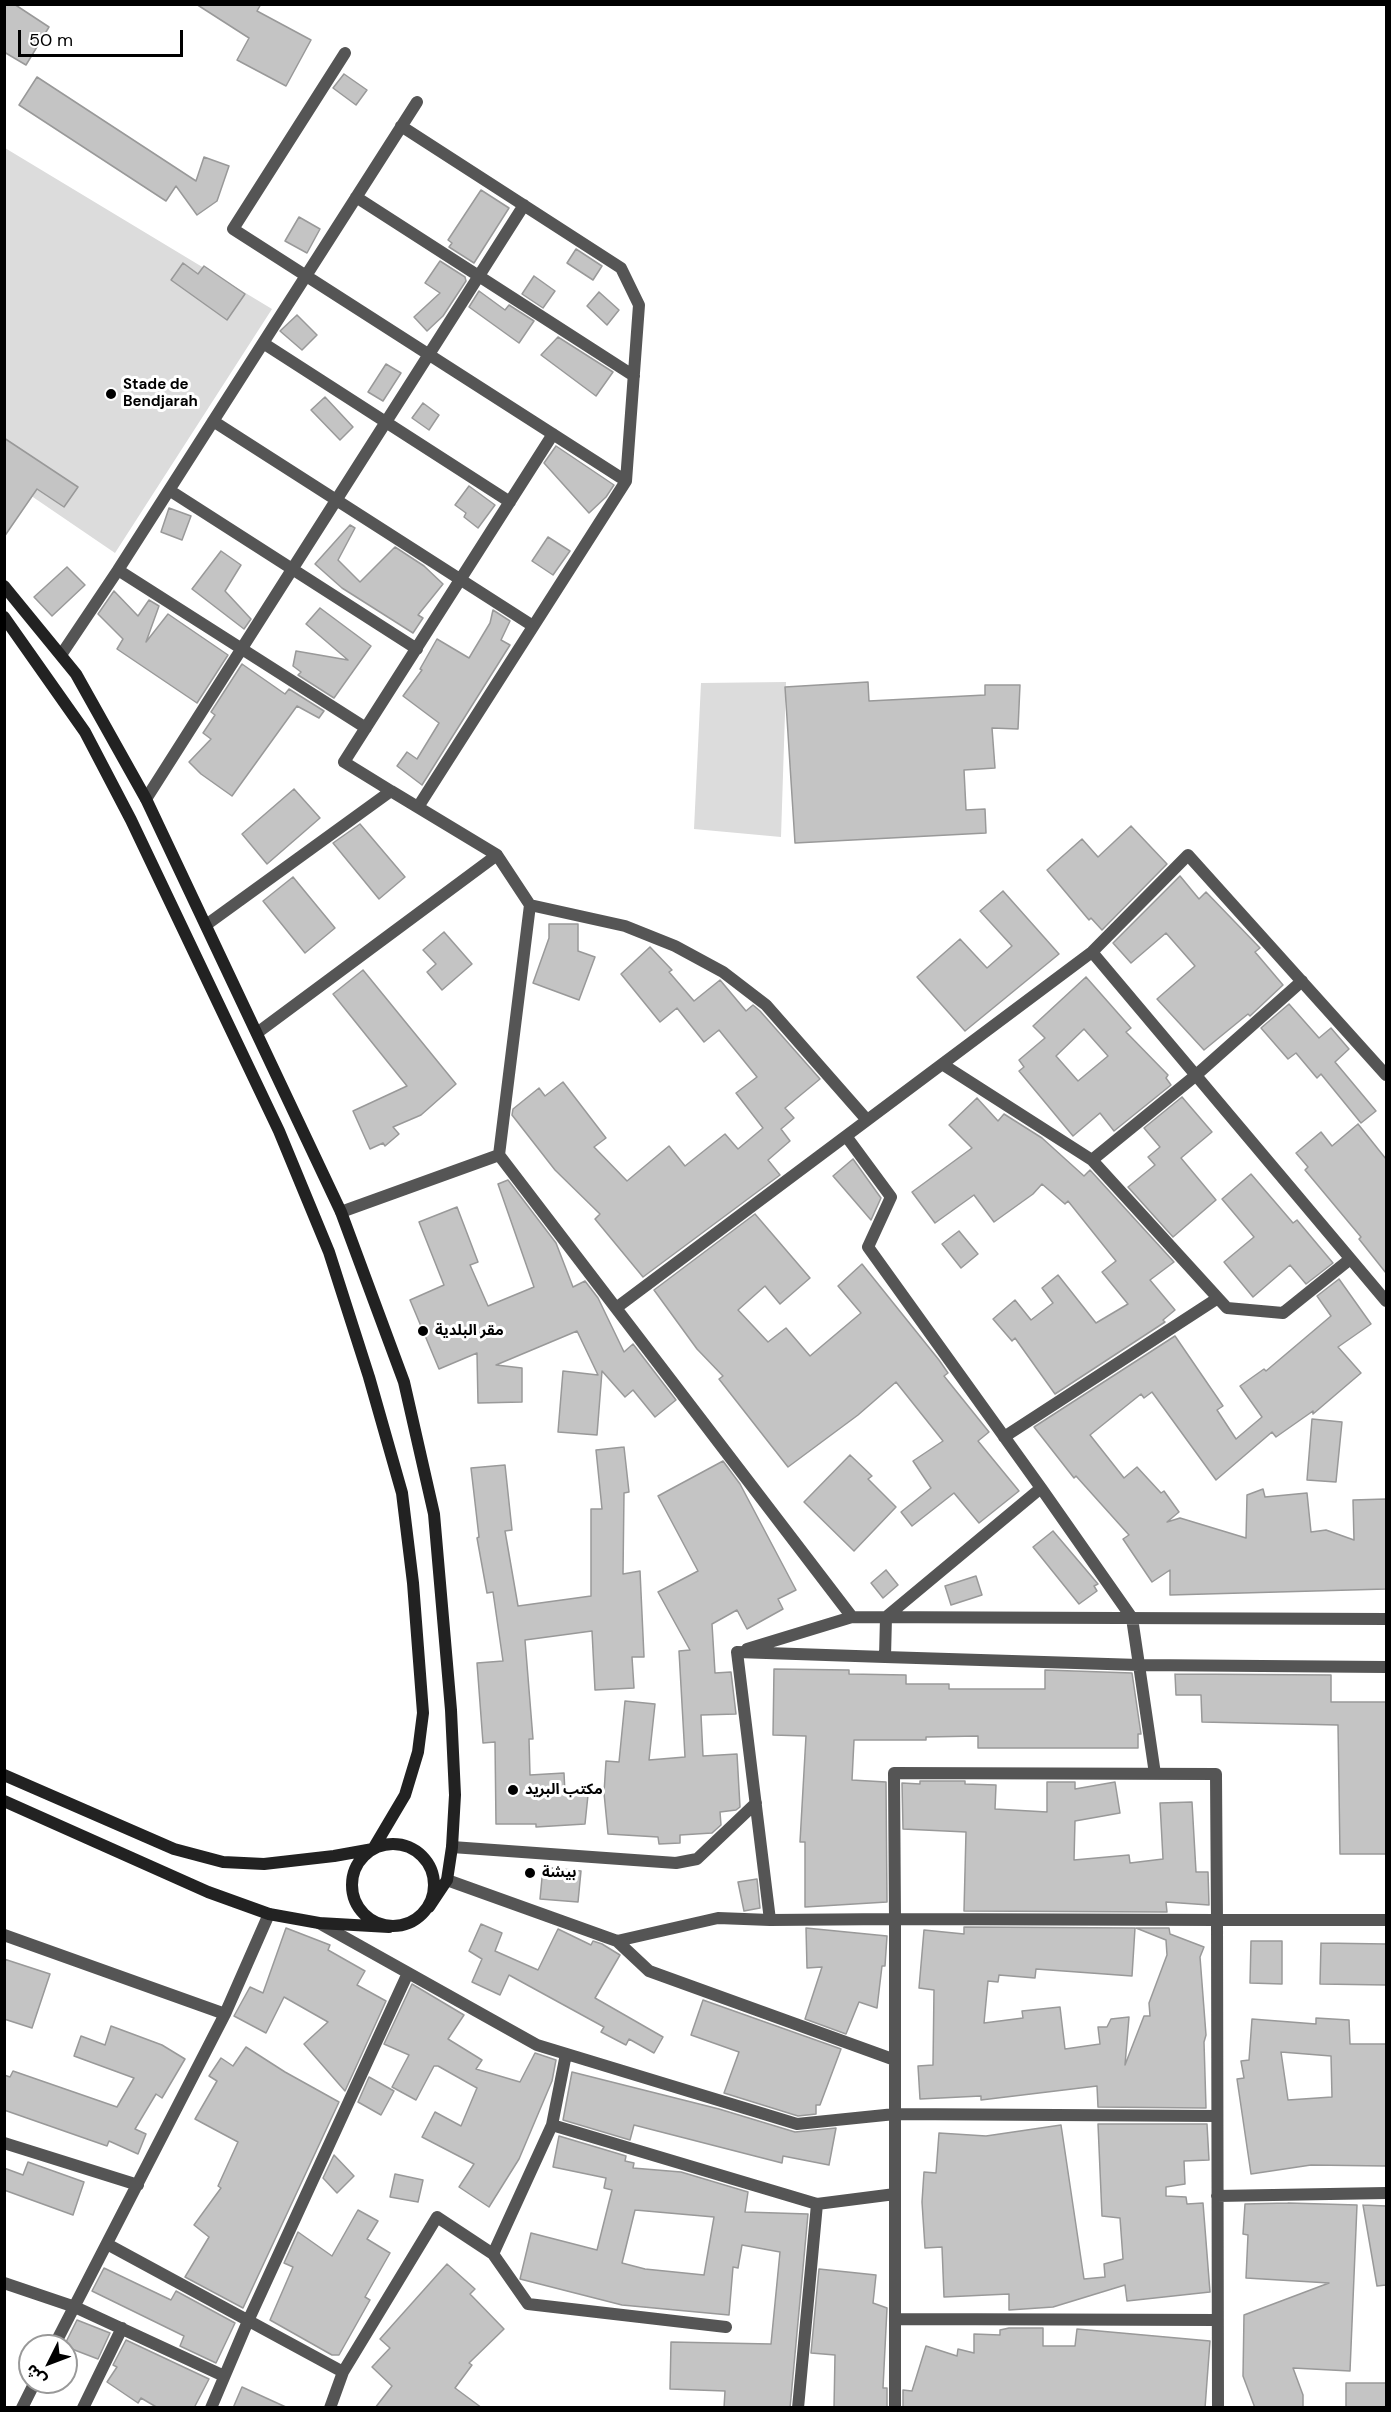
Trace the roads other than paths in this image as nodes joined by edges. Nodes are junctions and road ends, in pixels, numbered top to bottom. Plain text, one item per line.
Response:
1 (345, 53) dead end
2 (417, 102) dead end
3 (401, 126) junction
4 (356, 197) junction
5 (524, 205) junction
6 (306, 275) junction
7 (479, 276) junction
8 (263, 343) junction
9 (429, 354) junction
10 (634, 376) junction
11 (213, 421) junction
12 (386, 422) junction
13 (554, 434) junction
14 (626, 481) junction
15 (169, 490) junction
16 (336, 500) junction
17 (510, 502) junction
18 (292, 569) junction
19 (118, 570) junction
20 (461, 580) junction
21 (4, 586) edge
22 (4, 617) edge
23 (534, 626) junction
24 (242, 649) junction
25 (417, 649) junction
26 (61, 655) junction
27 (366, 728) junction
28 (391, 791) junction
29 (146, 799) junction
30 (418, 807) junction
31 (497, 855) junction
32 (530, 905) junction
33 (206, 925) junction
34 (1092, 952) junction
35 (1302, 981) junction
36 (257, 1033) junction
37 (942, 1065) junction
38 (1196, 1076) junction
39 (1386, 1076) edge
40 (867, 1120) junction
41 (846, 1136) junction
42 (500, 1155) junction
43 (1092, 1161) junction
44 (341, 1212) junction
45 (1349, 1260) junction
46 (1218, 1298) junction
47 (1386, 1301) edge
48 (616, 1308) junction
49 (1004, 1437) junction
50 (1041, 1488) junction
51 (852, 1617) junction
52 (885, 1617) junction
53 (1132, 1618) junction
54 (1386, 1619) edge
55 (737, 1652) junction
56 (885, 1657) junction
57 (1139, 1665) junction
58 (1386, 1667) edge
59 (1155, 1774) junction
60 (4, 1775) edge
61 (4, 1801) edge
62 (756, 1803) junction
63 (452, 1847) junction
64 (373, 1849) junction
65 (447, 1880) junction
66 (429, 1907) junction
67 (269, 1914) junction
68 (895, 1919) junction
69 (770, 1920) junction
70 (1217, 1920) junction
71 (1386, 1920) edge
72 (319, 1923) junction
73 (389, 1927) junction
74 (4, 1935) edge
75 (617, 1941) junction
76 (408, 1973) junction
77 (225, 2013) junction
78 (566, 2054) junction
79 (895, 2060) junction
80 (895, 2114) junction
81 (1217, 2116) junction
82 (552, 2125) junction
83 (4, 2143) edge
84 (138, 2185) junction
85 (1386, 2193) edge
86 (895, 2194) junction
87 (1217, 2196) junction
88 (817, 2204) junction
89 (107, 2244) junction
90 (493, 2254) junction
91 (4, 2283) edge
92 (75, 2307) junction
93 (895, 2319) junction
94 (1217, 2320) junction
95 (248, 2321) junction
96 (726, 2327) dead end
97 (122, 2328) junction
98 (60, 2334) edge
99 (343, 2372) junction
100 (224, 2376) junction
101 (29, 2394) edge
102 (22, 2408) edge
103 (83, 2408) edge
104 (211, 2408) edge
105 (330, 2408) edge
106 (798, 2408) edge
107 (895, 2408) edge
108 (1218, 2408) edge

1 - 6 street
2 - 3 street
3 - 4 street
3 - 5 street
4 - 6 street
4 - 7 street
5 - 7 street
5 - 10 street
6 - 8 street
6 - 9 street
7 - 9 street
7 - 10 street
8 - 11 street
8 - 12 street
9 - 12 street
9 - 13 street
10 - 14 street
11 - 15 street
11 - 16 street
12 - 16 street
12 - 17 street
13 - 14 street
13 - 17 street
14 - 23 street
15 - 18 street
15 - 19 street
16 - 18 street
16 - 20 street
17 - 20 street
18 - 24 street
18 - 25 street
19 - 24 street
19 - 26 street
20 - 23 street
20 - 25 street
21 - 26 main road
22 - 64 main road
23 - 30 street
24 - 27 street
24 - 29 street
25 - 27 street
26 - 29 main road
27 - 28 street
28 - 30 street
28 - 33 street
29 - 33 main road
30 - 31 street
31 - 32 street
31 - 36 street
32 - 40 street
32 - 42 street
33 - 36 main road
34 - 35 street
34 - 37 street
34 - 38 street
35 - 38 street
35 - 39 street
36 - 44 main road
37 - 40 street
37 - 43 street
38 - 43 street
38 - 45 street
40 - 41 street
41 - 48 street
41 - 49 street
42 - 44 street
42 - 48 street
43 - 46 street
44 - 63 main road
45 - 46 street
45 - 47 street
46 - 49 street
48 - 51 street
49 - 50 street
50 - 52 street
50 - 53 street
51 - 52 street
51 - 55 street
52 - 53 street
52 - 56 street
53 - 54 street
53 - 57 street
55 - 56 street
55 - 62 street
56 - 57 street
57 - 58 street
57 - 59 street
59 - 68 street
59 - 70 street
60 - 64 main road
61 - 67 main road
62 - 63 street
62 - 69 street
63 - 65 main road
64 - 66 main road
64 - 73 main road
65 - 66 main road
65 - 75 street
66 - 73 main road
67 - 72 main road
67 - 77 street
68 - 69 street
68 - 70 street
68 - 79 street
69 - 75 street
70 - 71 street
70 - 81 street
72 - 73 main road
72 - 76 street
74 - 77 street
75 - 79 street
76 - 78 street
76 - 95 street
77 - 84 street
78 - 80 street
78 - 82 street
79 - 80 street
80 - 81 street
80 - 86 street
81 - 87 street
82 - 88 street
82 - 90 street
83 - 84 street
84 - 89 street
85 - 87 street
86 - 88 street
86 - 93 street
87 - 94 street
88 - 106 street
89 - 92 street
89 - 95 street
90 - 96 street
90 - 99 street
91 - 92 street
92 - 97 street
92 - 98 street
93 - 94 street
93 - 107 street
94 - 108 street
95 - 99 street
95 - 100 street
97 - 100 street
97 - 103 street
99 - 105 street
100 - 104 street
101 - 102 street

